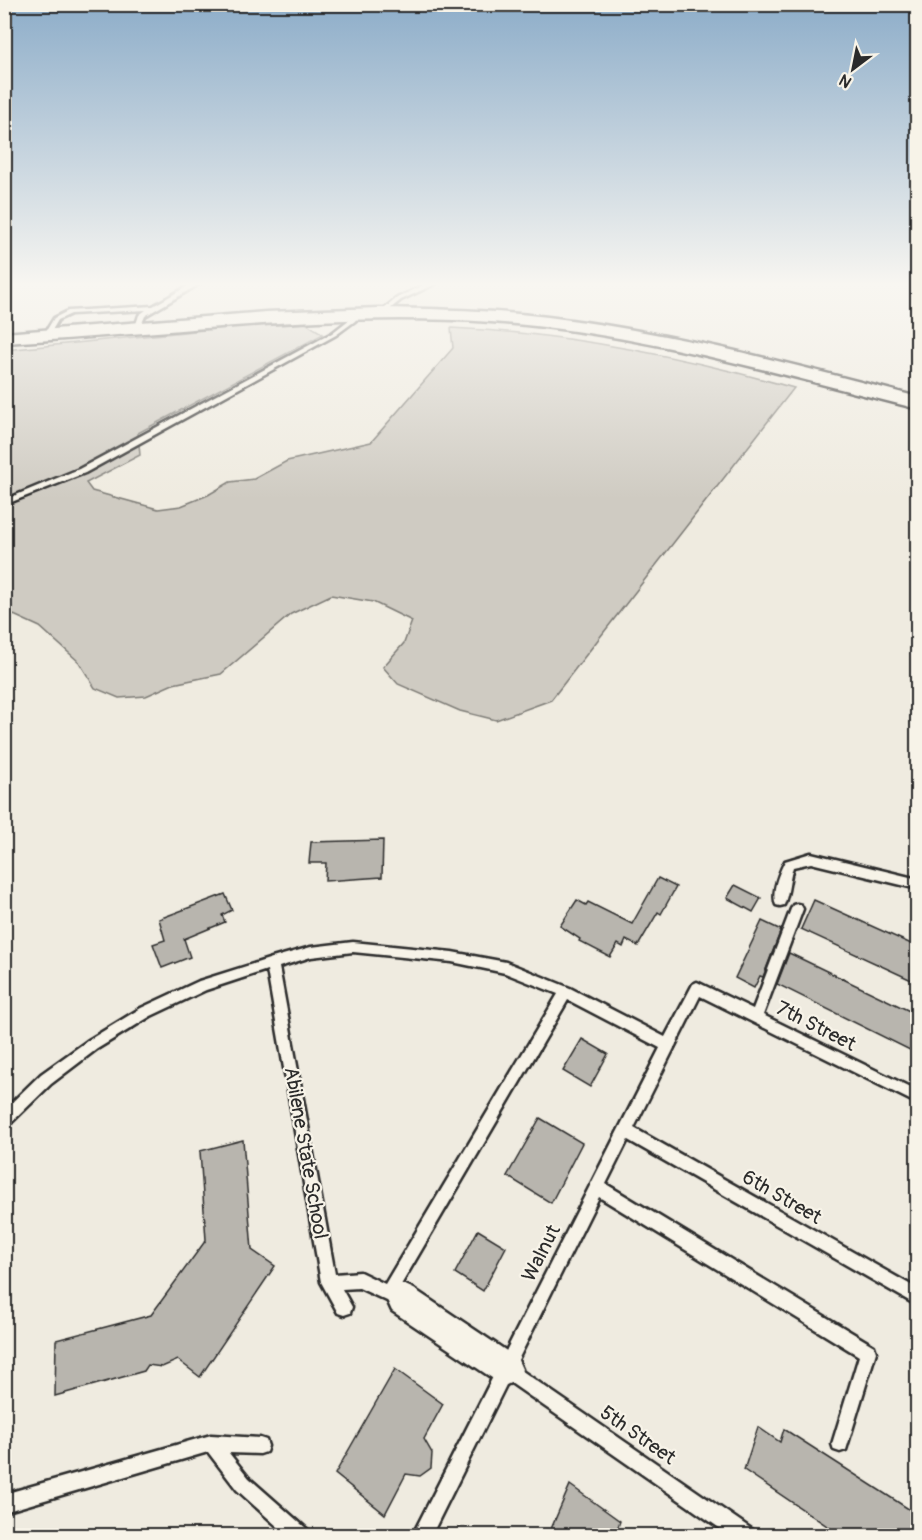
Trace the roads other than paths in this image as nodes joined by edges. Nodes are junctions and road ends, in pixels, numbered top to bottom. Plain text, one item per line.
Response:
1 (296, 355) edge
2 (726, 355) edge
3 (918, 403) edge
4 (4, 503) edge
5 (918, 884) edge
6 (780, 902) dead end
7 (797, 909) dead end
8 (272, 963) junction
9 (697, 988) joint
10 (566, 992) junction
11 (756, 1017) junction
12 (669, 1046) junction
13 (918, 1098) edge
14 (4, 1120) edge
15 (626, 1131) junction
16 (597, 1187) junction
17 (329, 1282) junction
18 (396, 1296) junction
19 (918, 1298) edge
20 (344, 1308) dead end
21 (506, 1369) junction
22 (211, 1443) junction
23 (840, 1444) dead end
24 (260, 1446) dead end
25 (4, 1503) edge
26 (302, 1536) edge
27 (421, 1536) edge
28 (747, 1536) edge

1 - 4 lane
2 - 3 main road
5 - 6 lane
7 - 11 lane
8 - 10 lane
8 - 14 lane
8 - 17 lane, Abilene State School
9 - 11 lane, 7th Street
9 - 12 lane, Walnut
10 - 12 lane
10 - 18 lane
11 - 13 lane, 7th Street
12 - 15 lane, Walnut
15 - 16 lane, Walnut
15 - 19 lane, 6th Street
16 - 21 lane, Walnut
16 - 23 lane
17 - 18 lane
17 - 20 lane, Abilene State School
18 - 21 street
21 - 27 lane, Walnut
21 - 28 lane, 5th Street
22 - 24 lane
22 - 25 lane
22 - 26 lane

